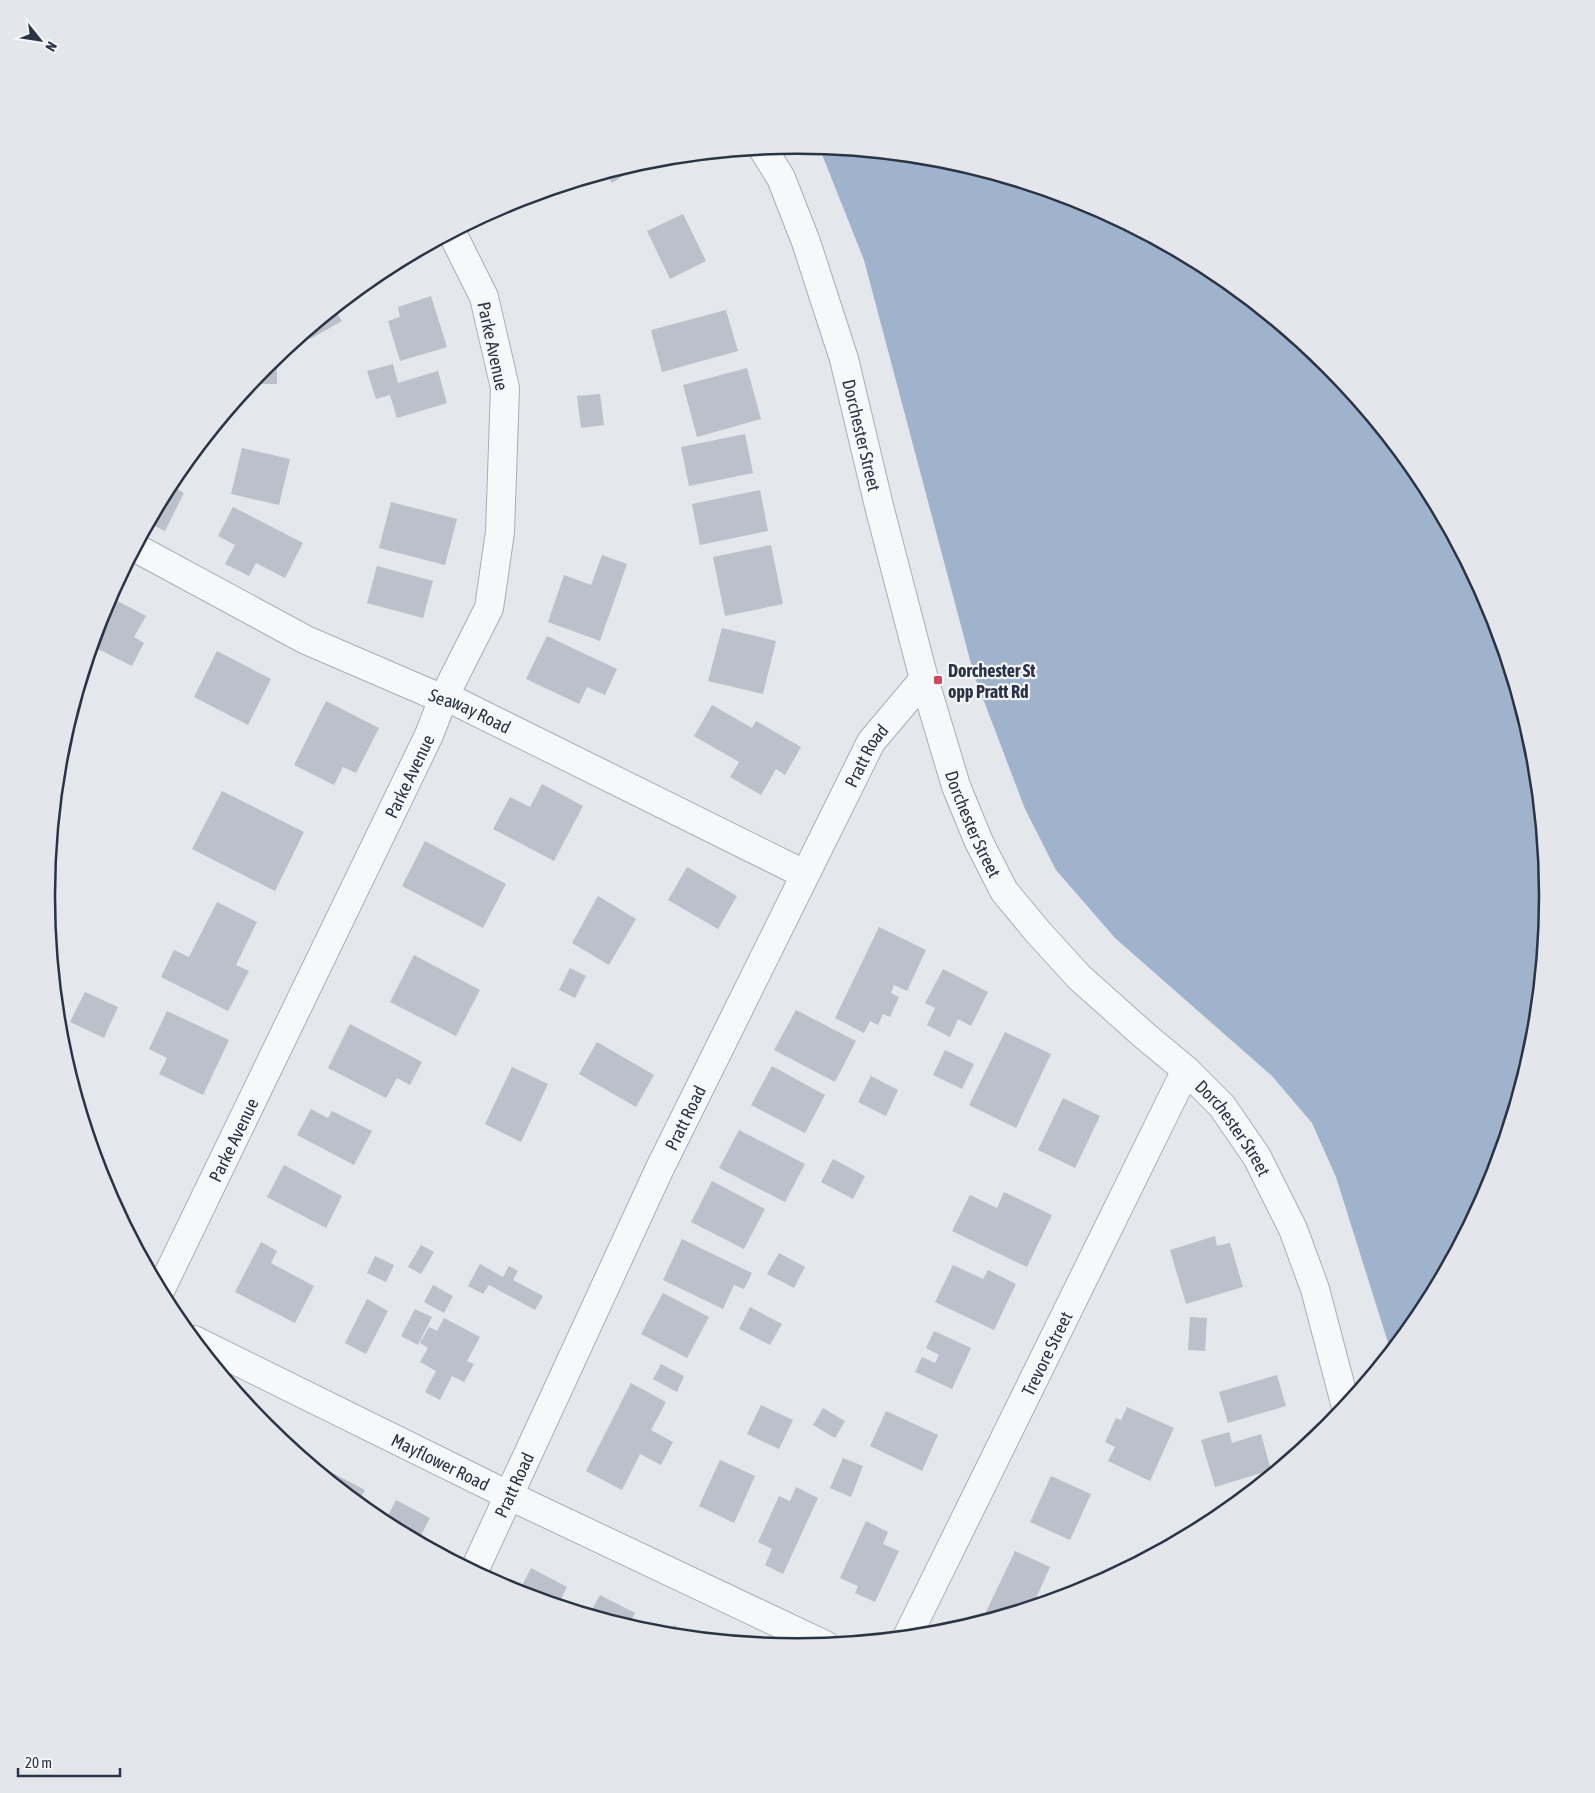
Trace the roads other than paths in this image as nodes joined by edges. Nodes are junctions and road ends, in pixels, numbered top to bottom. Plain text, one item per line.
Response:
1 (767, 155) edge
2 (455, 238) edge
3 (141, 551) edge
4 (924, 680) junction
5 (443, 699) junction
6 (804, 874) junction
7 (1186, 1070) junction
8 (164, 1283) edge
9 (206, 1346) edge
10 (1344, 1399) edge
11 (510, 1496) junction
12 (477, 1565) edge
13 (909, 1630) edge
14 (811, 1638) edge

1 - 4 street, Dorchester Street
2 - 5 street, Parke Avenue
3 - 5 street, Seaway Road
4 - 6 street, Pratt Road
4 - 7 street, Dorchester Street
5 - 6 street, Seaway Road
5 - 8 street, Parke Avenue
6 - 11 street, Pratt Road
7 - 10 street, Dorchester Street
7 - 13 street, Trevore Street
9 - 11 street, Mayflower Road
11 - 12 street, Pratt Road
11 - 14 street, Mayflower Road

